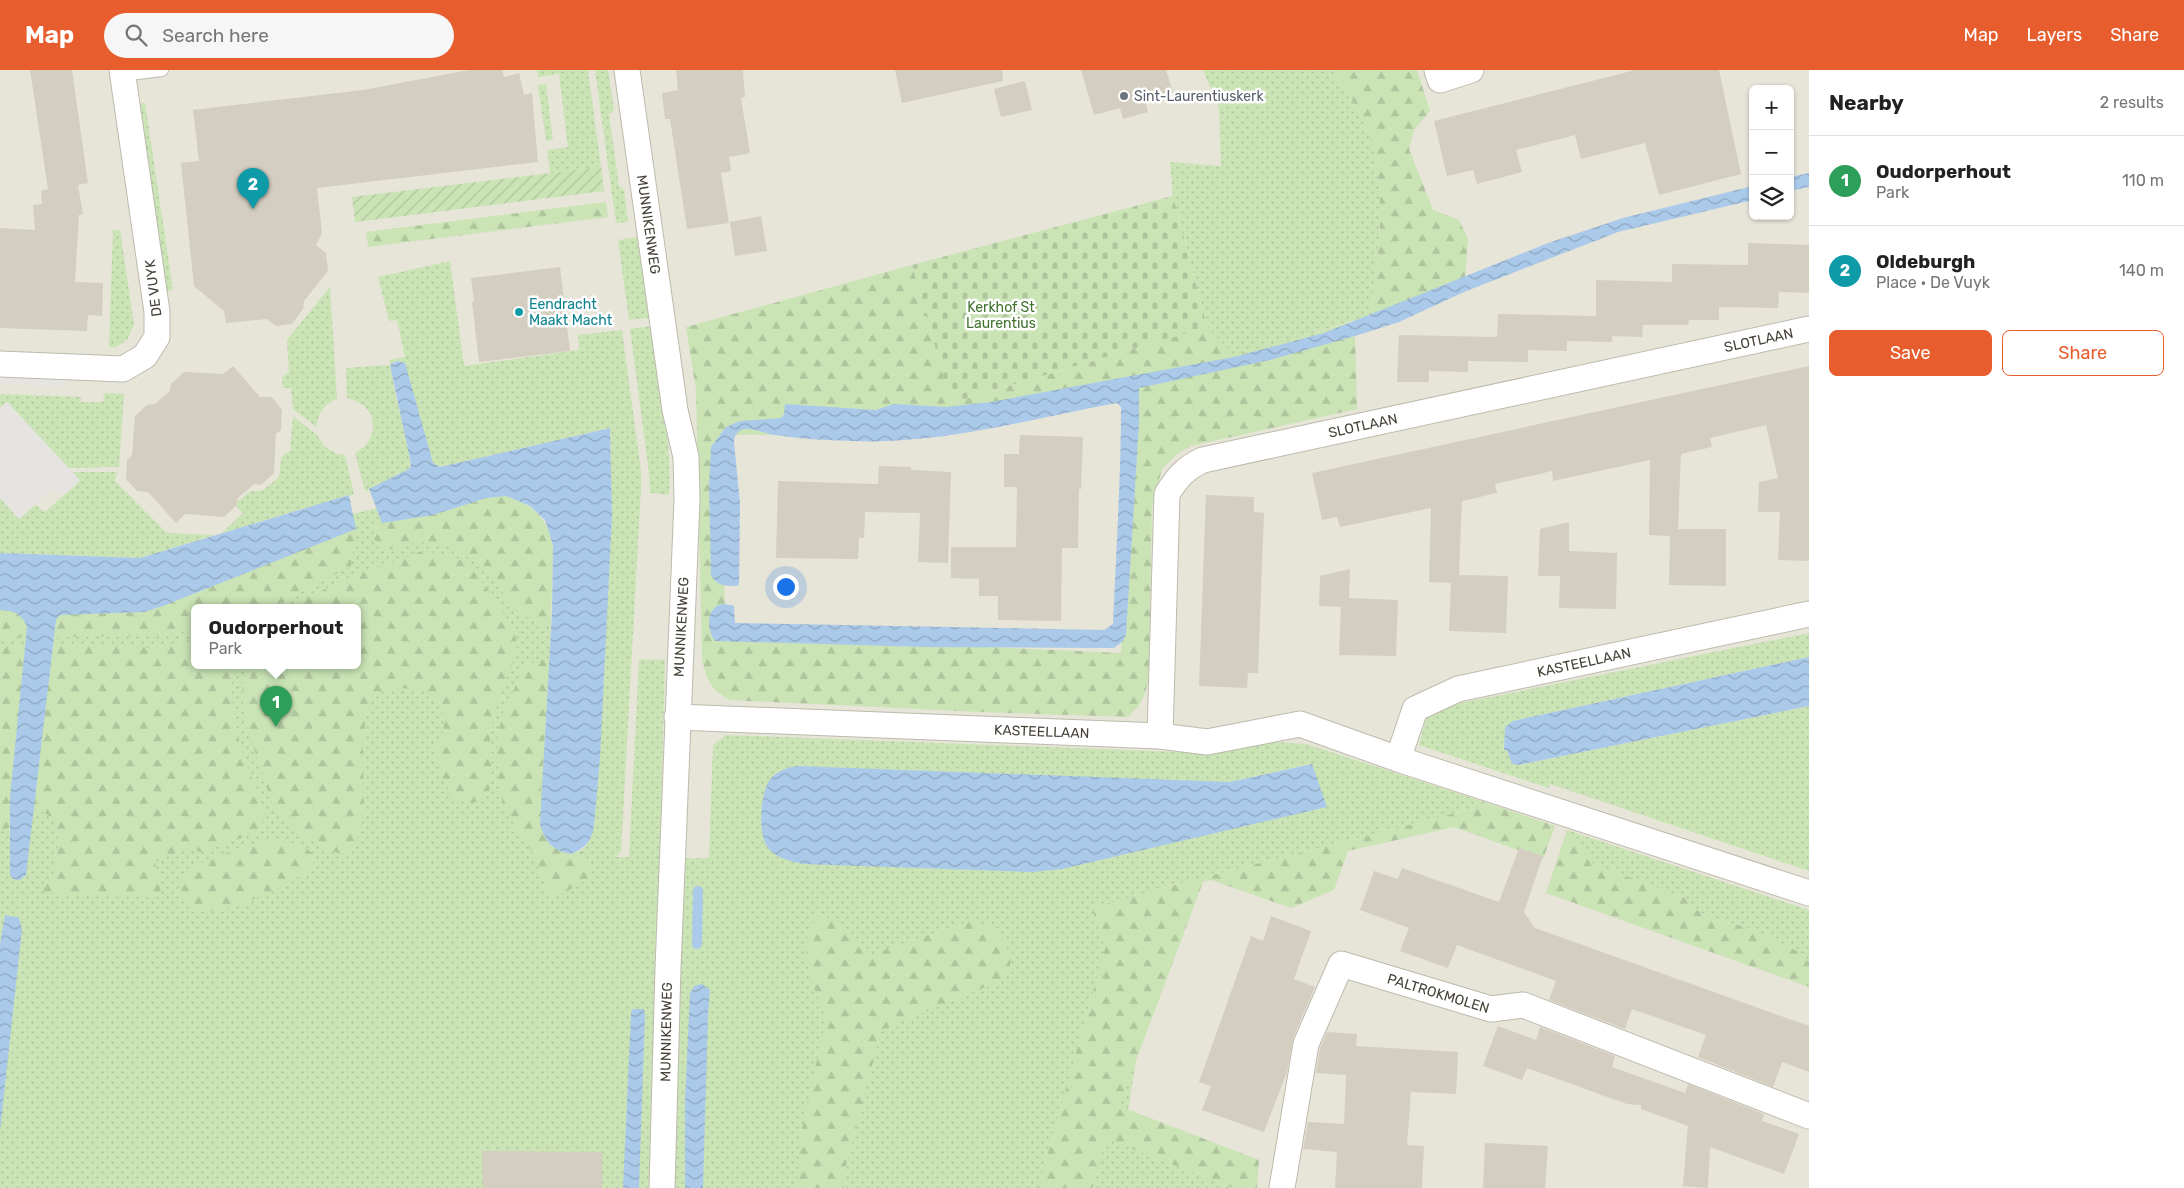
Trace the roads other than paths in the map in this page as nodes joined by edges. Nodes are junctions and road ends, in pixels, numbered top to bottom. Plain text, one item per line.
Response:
1 (162, 70) edge
2 (627, 70) edge
3 (1471, 70) edge
4 (122, 73) edge
5 (1438, 75) edge
6 (1809, 329) edge
7 (0, 364) edge
8 (1809, 614) edge
9 (677, 717) junction
10 (1160, 736) junction
11 (1398, 759) junction
12 (1809, 893) edge
13 (1809, 1116) edge
14 (662, 1188) edge
15 (1282, 1188) edge

1 - 4 lane
2 - 9 street, MUNNIKENWEG
3 - 5 street
4 - 7 street, DE VUYK
6 - 10 street, SLOTLAAN
8 - 11 street, KASTEELLAAN
9 - 10 street, KASTEELLAAN
9 - 14 street, MUNNIKENWEG
10 - 11 street, KASTEELLAAN
11 - 12 street, KASTEELLAAN
13 - 15 street, PALTROKMOLEN

